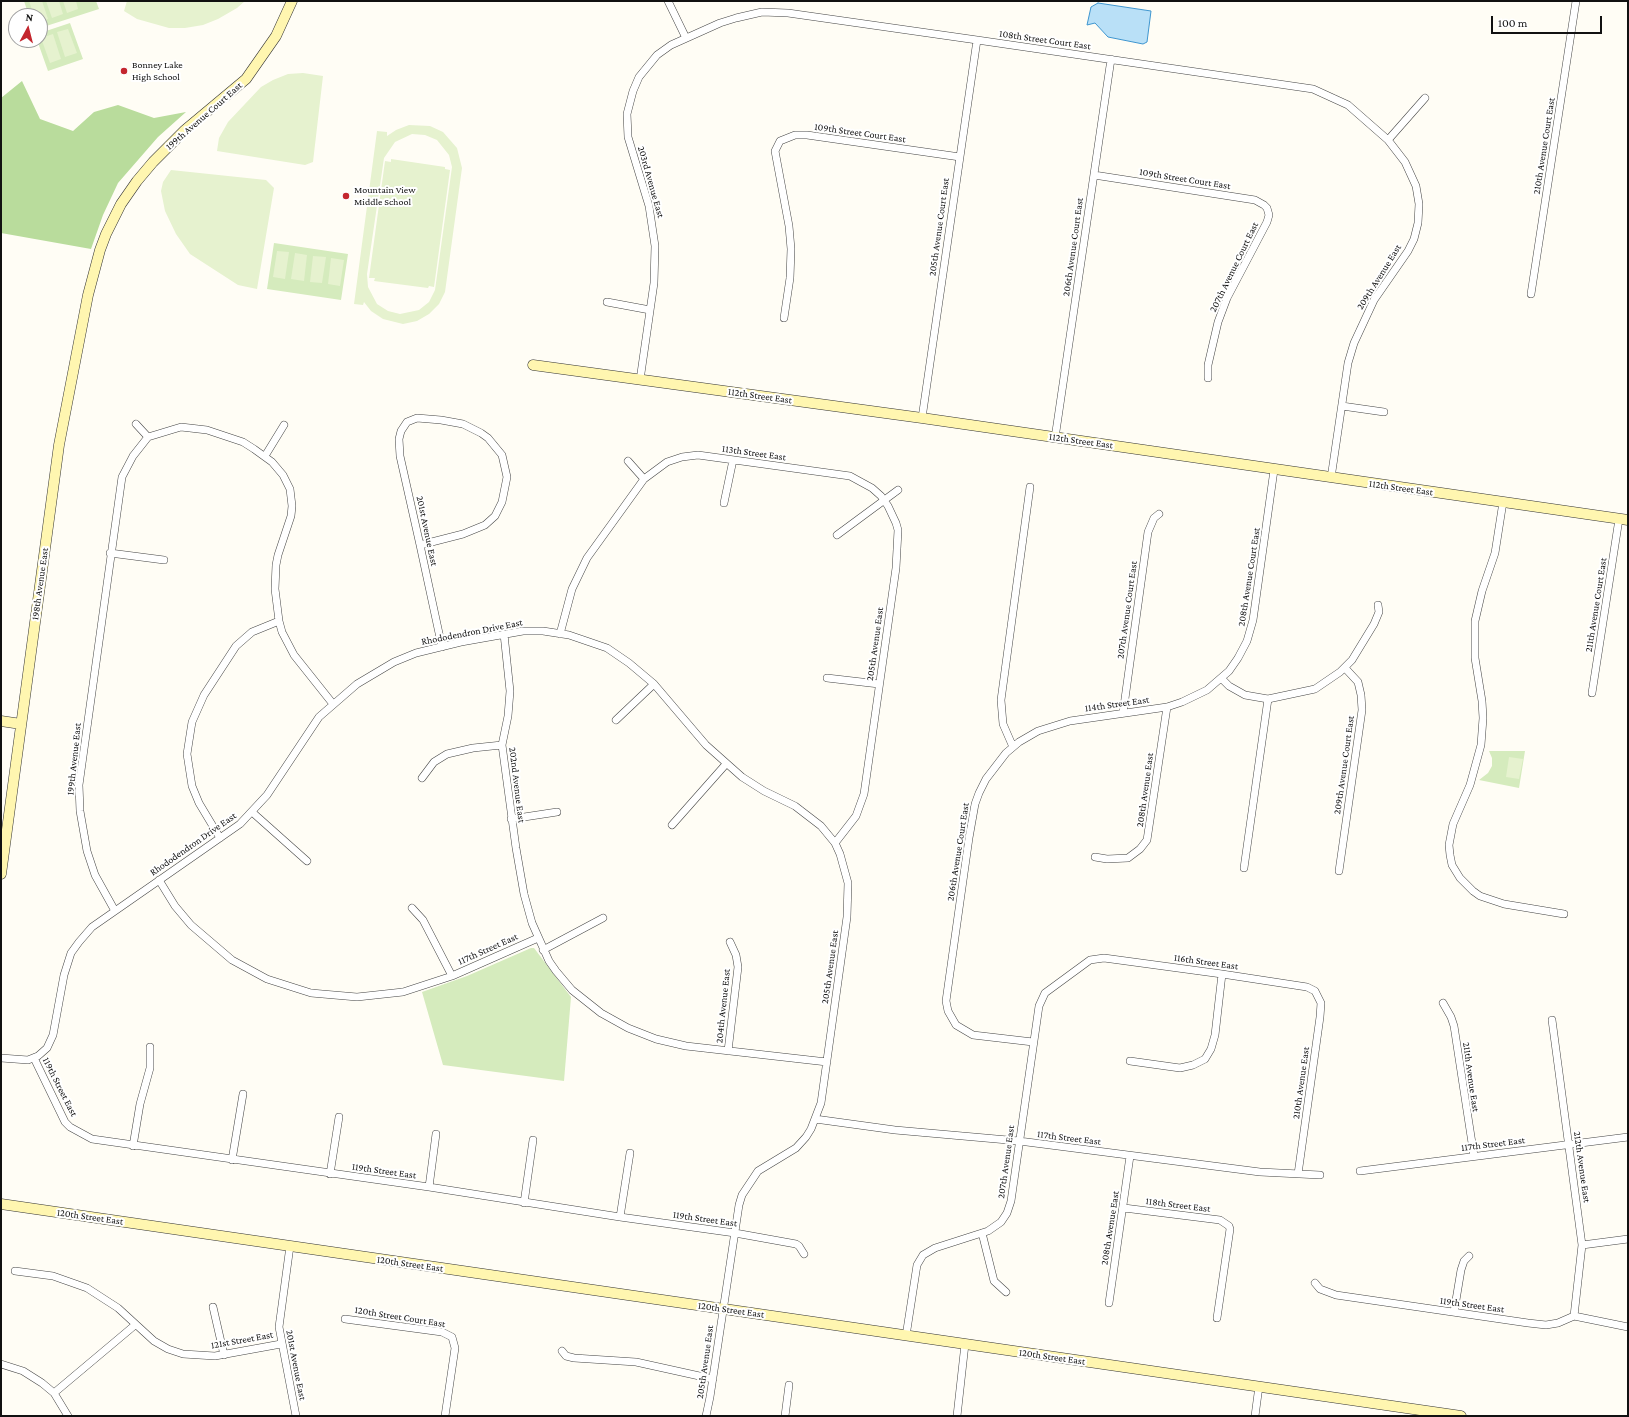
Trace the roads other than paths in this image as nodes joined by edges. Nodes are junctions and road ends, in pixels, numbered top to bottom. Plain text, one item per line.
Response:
1 (292, 1) edge
2 (668, 1) edge
3 (1576, 1) edge
4 (686, 38) junction
5 (977, 40) junction
6 (1111, 59) junction
7 (1425, 98) dead end
8 (1388, 140) junction
9 (960, 157) junction
10 (1094, 175) junction
11 (1268, 211) joint
12 (1531, 294) dead end
13 (88, 295) joint
14 (607, 302) dead end
15 (650, 310) junction
16 (784, 318) dead end
17 (533, 365) dead end
18 (1208, 378) dead end
19 (640, 380) junction
20 (1342, 406) junction
21 (1384, 412) dead end
22 (922, 418) junction
23 (136, 424) dead end
24 (284, 425) dead end
25 (148, 437) junction
26 (1055, 438) junction
27 (265, 456) junction
28 (733, 460) junction
29 (628, 461) dead end
30 (1274, 470) junction
31 (1331, 478) junction
32 (644, 479) junction
33 (1030, 487) dead end
34 (898, 490) dead end
35 (883, 500) junction
36 (1503, 502) junction
37 (724, 503) dead end
38 (1159, 514) dead end
39 (1624, 520) edge
40 (837, 535) dead end
41 (420, 545) junction
42 (110, 553) junction
43 (164, 560) dead end
44 (1378, 605) dead end
45 (279, 621) junction
46 (504, 634) junction
47 (560, 634) junction
48 (442, 646) junction
49 (1345, 668) junction
50 (827, 678) dead end
51 (1222, 679) junction
52 (654, 684) junction
53 (879, 684) junction
54 (1592, 694) dead end
55 (1268, 699) junction
56 (333, 704) junction
57 (1167, 707) junction
58 (1123, 713) junction
59 (616, 720) dead end
60 (1, 721) edge
61 (21, 724) junction
62 (502, 745) junction
63 (1013, 747) junction
64 (726, 764) junction
65 (422, 778) dead end
66 (252, 812) junction
67 (557, 812) dead end
68 (511, 819) junction
69 (672, 825) dead end
70 (220, 838) junction
71 (835, 843) junction
72 (1095, 857) dead end
73 (308, 861) dead end
74 (1244, 868) dead end
75 (1339, 870) dead end
76 (1, 874) edge
77 (159, 880) junction
78 (412, 908) dead end
79 (115, 911) junction
80 (1564, 914) dead end
81 (603, 918) dead end
82 (538, 938) junction
83 (730, 942) dead end
84 (543, 950) junction
85 (1090, 960) joint
86 (1222, 974) junction
87 (452, 976) junction
88 (1318, 994) joint
89 (1443, 1003) dead end
90 (1552, 1020) dead end
91 (1033, 1042) junction
92 (150, 1047) dead end
93 (728, 1051) junction
94 (1, 1058) edge
95 (34, 1058) junction
96 (1130, 1061) dead end
97 (827, 1062) junction
98 (243, 1094) dead end
99 (339, 1117) dead end
100 (815, 1119) junction
101 (436, 1134) dead end
102 (1628, 1137) edge
103 (533, 1140) dead end
104 (1019, 1141) junction
105 (1569, 1144) junction
106 (133, 1146) junction
107 (630, 1153) dead end
108 (1130, 1156) junction
109 (1474, 1156) junction
110 (232, 1160) junction
111 (1360, 1171) dead end
112 (330, 1174) junction
113 (1298, 1174) junction
114 (1320, 1175) dead end
115 (429, 1188) junction
116 (524, 1203) junction
117 (1, 1204) edge
118 (1124, 1208) junction
119 (620, 1218) junction
120 (736, 1233) junction
121 (982, 1233) junction
122 (1628, 1239) edge
123 (1582, 1245) junction
124 (290, 1246) junction
125 (804, 1254) dead end
126 (1469, 1256) dead end
127 (15, 1271) dead end
128 (1315, 1283) dead end
129 (1006, 1292) dead end
130 (1109, 1303) dead end
131 (213, 1306) dead end
132 (723, 1309) junction
133 (1454, 1312) junction
134 (1574, 1316) junction
135 (1217, 1318) dead end
136 (345, 1319) dead end
137 (135, 1325) junction
138 (1628, 1327) edge
139 (906, 1336) junction
140 (280, 1344) junction
141 (965, 1344) junction
142 (562, 1351) dead end
143 (224, 1355) junction
144 (1, 1364) edge
145 (713, 1379) junction
146 (789, 1386) dead end
147 (1259, 1386) junction
148 (54, 1393) junction
149 (1419, 1413) edge
150 (68, 1416) edge
151 (296, 1416) edge
152 (445, 1416) edge
153 (706, 1416) edge
154 (785, 1416) edge
155 (957, 1416) edge
156 (1255, 1416) edge
157 (1461, 1416) edge

1 - 13 street, 199th Avenue Court East
2 - 4 street
3 - 12 street, 210th Avenue Court East
4 - 5 street, 108th Street Court East
4 - 15 street, 203rd Avenue East
5 - 6 street, 108th Street Court East
5 - 9 street, 205th Avenue Court East
6 - 8 street, 108th Street Court East
6 - 10 street, 206th Avenue Court East
7 - 8 street
8 - 20 street, 209th Avenue East
9 - 16 street, 109th Street Court East
9 - 22 street, 205th Avenue Court East
10 - 11 street, 109th Street Court East
10 - 26 street, 206th Avenue Court East
11 - 18 street, 207th Avenue Court East
13 - 61 street, 198th Avenue East
14 - 15 street
15 - 19 street, 203rd Avenue East
17 - 19 street, 112th Street East
19 - 22 street, 112th Street East
20 - 21 street
20 - 31 street, 209th Avenue East
22 - 26 street, 112th Street East
23 - 25 street
24 - 27 street
25 - 27 street
25 - 42 street, 199th Avenue East
26 - 30 street, 112th Street East
27 - 45 street
28 - 32 street, 113th Street East
28 - 35 street, 113th Street East
28 - 37 street
29 - 32 street
30 - 31 street, 112th Street East
30 - 51 street, 208th Avenue Court East
31 - 36 street, 112th Street East
32 - 47 street
33 - 63 street
34 - 35 street
35 - 40 street
35 - 53 street, 205th Avenue East
36 - 39 street, 112th Street East
36 - 80 street
38 - 58 street, 207th Avenue Court East
39 - 54 street, 211th Avenue Court East
41 - 41 street, 201st Avenue East
41 - 48 street, 201st Avenue East
42 - 43 street
42 - 79 street, 199th Avenue East
44 - 49 street
45 - 56 street
45 - 70 street
46 - 47 street, Rhododendron Drive East
46 - 48 street, Rhododendron Drive East
46 - 62 street, 202nd Avenue East
47 - 52 street, Rhododendron Drive East
48 - 56 street, Rhododendron Drive East
49 - 55 street
49 - 75 street, 209th Avenue Court East
50 - 53 street
51 - 55 street
51 - 57 street, 114th Street East
52 - 59 street
52 - 64 street, Rhododendron Drive East
53 - 71 street, 205th Avenue East
55 - 74 street
56 - 66 street, Rhododendron Drive East
57 - 58 street, 114th Street East
57 - 72 street, 208th Avenue East
58 - 63 street, 114th Street East
60 - 61 street
61 - 76 street, 198th Avenue East
62 - 65 street
62 - 68 street, 202nd Avenue East
63 - 91 street, 206th Avenue Court East
64 - 69 street
64 - 71 street, Rhododendron Drive East
66 - 70 street, Rhododendron Drive East
66 - 73 street
67 - 68 street
68 - 82 street, 202nd Avenue East
70 - 77 street, Rhododendron Drive East
71 - 97 street, 205th Avenue East
77 - 79 street, Rhododendron Drive East
77 - 87 street, 117th Street East
78 - 87 street
79 - 95 street
81 - 84 street
82 - 84 street
82 - 87 street, 117th Street East
83 - 93 street, 204th Avenue East
84 - 93 street
85 - 86 street, 116th Street East
85 - 91 street, 207th Avenue East
86 - 88 street, 116th Street East
86 - 96 street
88 - 113 street, 210th Avenue East
89 - 109 street, 211th Avenue East
90 - 105 street, 212th Avenue East
91 - 104 street, 207th Avenue East
92 - 106 street
93 - 97 street
94 - 95 street, 119th Street East
95 - 106 street, 119th Street East
97 - 100 street, 205th Avenue East
98 - 110 street
99 - 112 street
100 - 104 street, 117th Street East
100 - 120 street, 205th Avenue East
101 - 115 street
102 - 105 street, 117th Street East
103 - 116 street
104 - 108 street, 117th Street East
104 - 121 street, 207th Avenue East
105 - 109 street, 117th Street East
105 - 123 street, 212th Avenue East
106 - 110 street, 119th Street East
107 - 119 street
108 - 113 street, 117th Street East
108 - 118 street, 208th Avenue East
109 - 111 street, 117th Street East
110 - 112 street, 119th Street East
112 - 115 street, 119th Street East
113 - 114 street, 117th Street East
115 - 116 street, 119th Street East
116 - 119 street, 119th Street East
117 - 124 street, 120th Street East
118 - 130 street, 208th Avenue East
118 - 135 street, 118th Street East
119 - 120 street, 119th Street East
120 - 125 street, 119th Street East
120 - 132 street, 205th Avenue East
121 - 129 street
121 - 139 street, 207th Avenue East
122 - 123 street
123 - 134 street, 212th Avenue East
124 - 132 street, 120th Street East
124 - 140 street, 201st Avenue East
126 - 133 street
127 - 137 street, 121st Street East
128 - 133 street, 119th Street East
131 - 143 street
132 - 139 street, 120th Street East
132 - 145 street, 205th Avenue East
133 - 134 street, 119th Street East
134 - 138 street
136 - 152 street, 120th Street Court East
137 - 143 street, 121st Street East
137 - 148 street
139 - 141 street, 120th Street East
140 - 143 street, 121st Street East
140 - 151 street, 201st Avenue East
141 - 147 street, 120th Street East
141 - 155 street
142 - 145 street
144 - 148 street
145 - 153 street, 205th Avenue East
146 - 154 street
147 - 149 street, 120th Street East
147 - 156 street
148 - 150 street
149 - 157 street, 120th Street East

